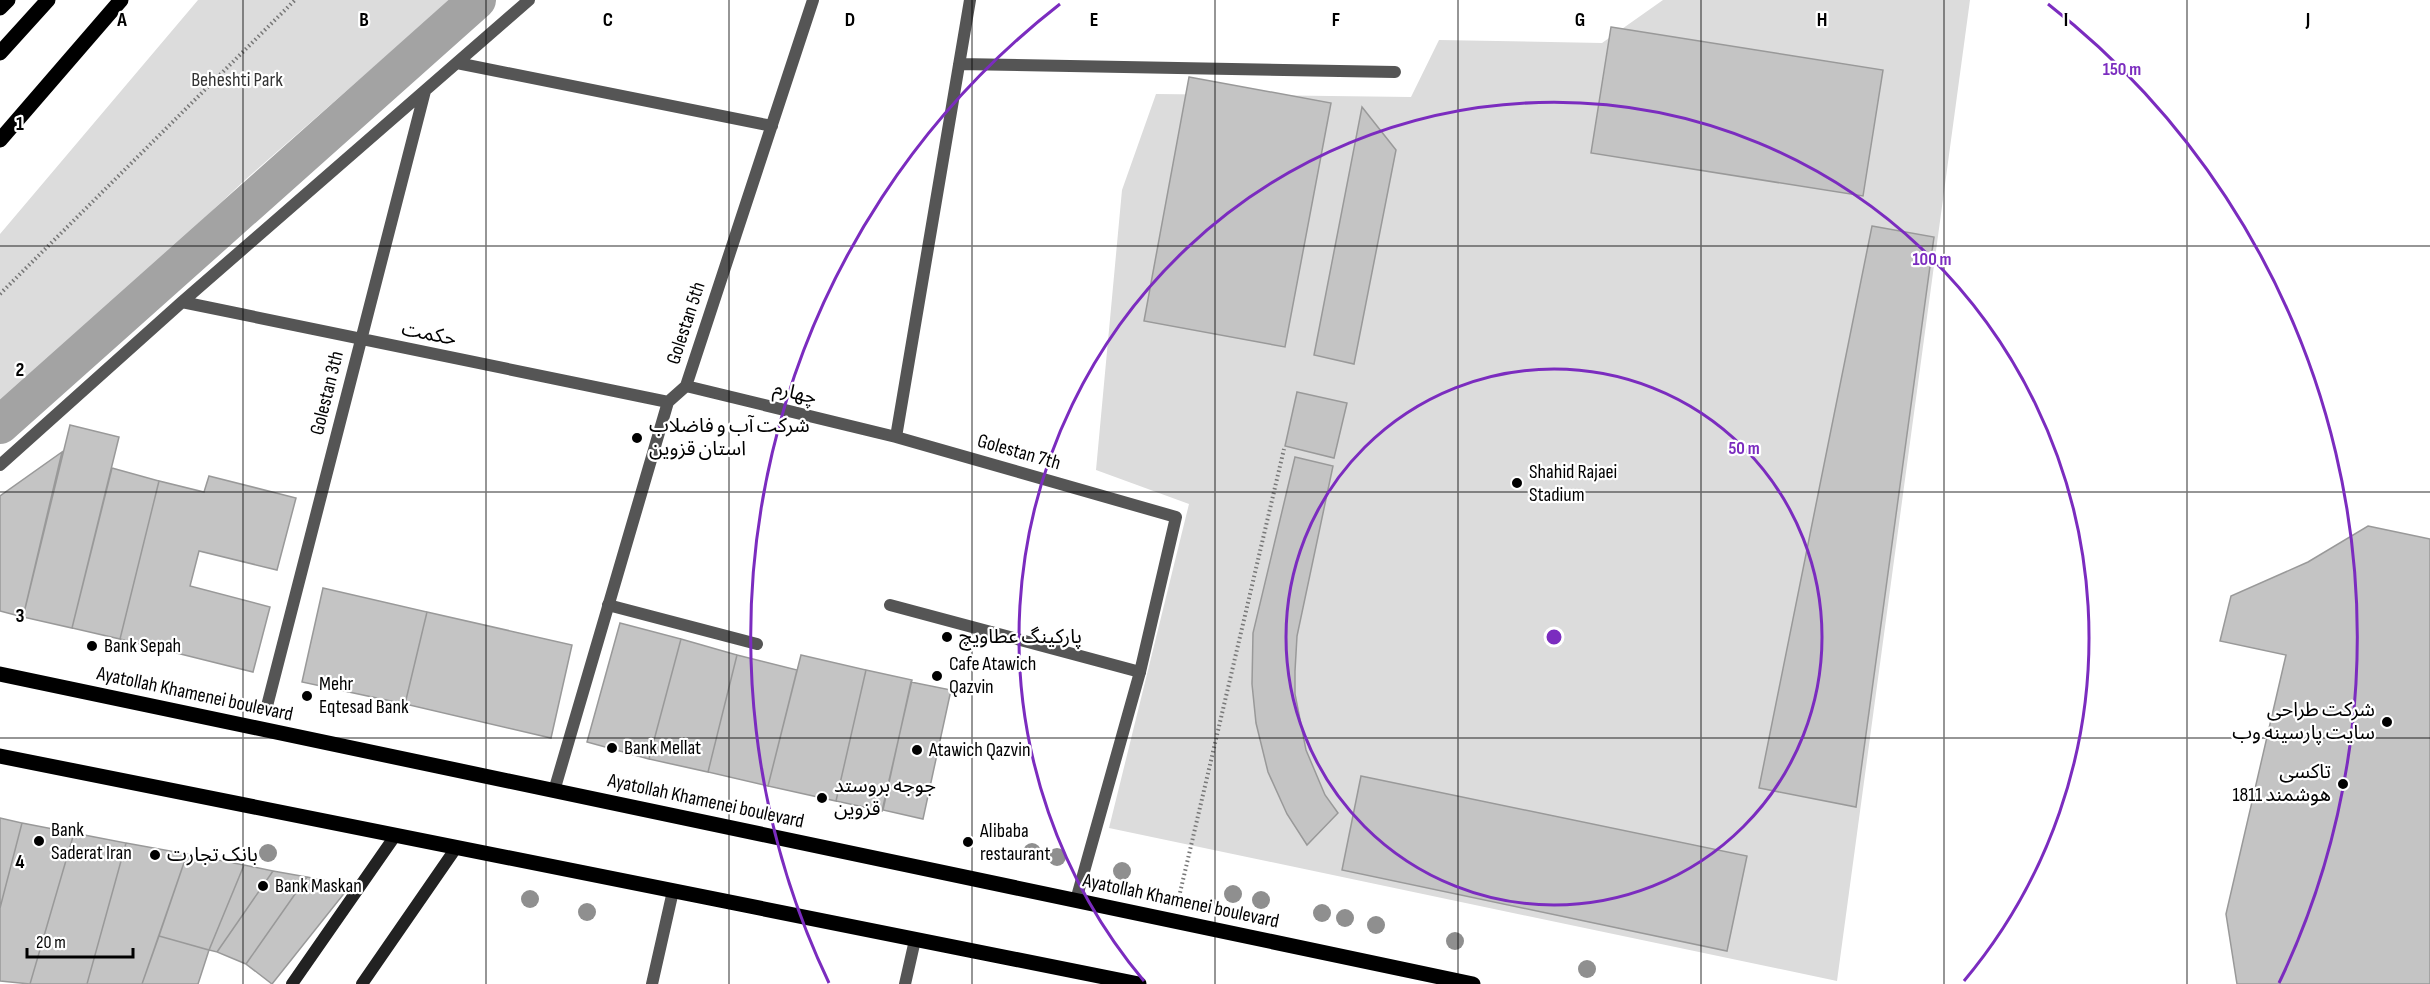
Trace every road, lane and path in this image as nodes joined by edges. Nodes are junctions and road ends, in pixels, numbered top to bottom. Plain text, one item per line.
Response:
1 (8, 0) edge
2 (48, 0) edge
3 (121, 0) edge
4 (295, 0) edge
5 (529, 0) edge
6 (813, 0) edge
7 (970, 0) edge
8 (0, 8) edge
9 (0, 53) edge
10 (457, 63) junction
11 (959, 64) junction
12 (1395, 72) dead end
13 (425, 91) junction
14 (771, 126) junction
15 (0, 140) edge
16 (0, 294) edge
17 (182, 302) junction
18 (361, 340) junction
19 (686, 386) junction
20 (668, 402) junction
21 (896, 437) junction
22 (1284, 449) dead end
23 (0, 465) edge
24 (608, 605) junction
25 (890, 605) dead end
26 (757, 644) dead end
27 (1140, 672) junction
28 (0, 674) edge
29 (267, 706) dead end
30 (0, 756) edge
31 (554, 791) junction
32 (394, 836) junction
33 (456, 848) junction
34 (673, 891) junction
35 (1076, 900) junction
36 (1173, 921) junction
37 (915, 940) junction
38 (292, 984) edge
39 (362, 984) edge
40 (652, 984) edge
41 (905, 984) edge
42 (1139, 984) edge
43 (1473, 984) edge

1 - 8 main road
2 - 9 main road
3 - 15 main road
4 - 16 path
5 - 10 street
6 - 14 street, Golestan 5th
7 - 11 street
10 - 13 street
10 - 14 street
11 - 12 street
11 - 21 street
13 - 17 street
13 - 18 street, Golestan 3th
14 - 19 street, Golestan 5th
17 - 18 street, حکمت
17 - 23 street
18 - 20 street, حکمت
18 - 29 street, Golestan 3th
19 - 20 street, Golestan 5th
19 - 21 street, چهارم
20 - 24 street
21 - 27 street, Golestan 7th
22 - 36 path
24 - 26 street
24 - 31 street
25 - 27 street
27 - 35 street, Golestan 7th
28 - 31 main road, Ayatollah Khamenei boulevard
30 - 32 main road
31 - 35 main road, Ayatollah Khamenei boulevard
32 - 33 main road
32 - 38 street
33 - 34 main road
33 - 39 street
34 - 37 main road
34 - 40 street
35 - 36 main road, Ayatollah Khamenei boulevard
36 - 43 main road, Ayatollah Khamenei boulevard
37 - 41 street
37 - 42 main road

